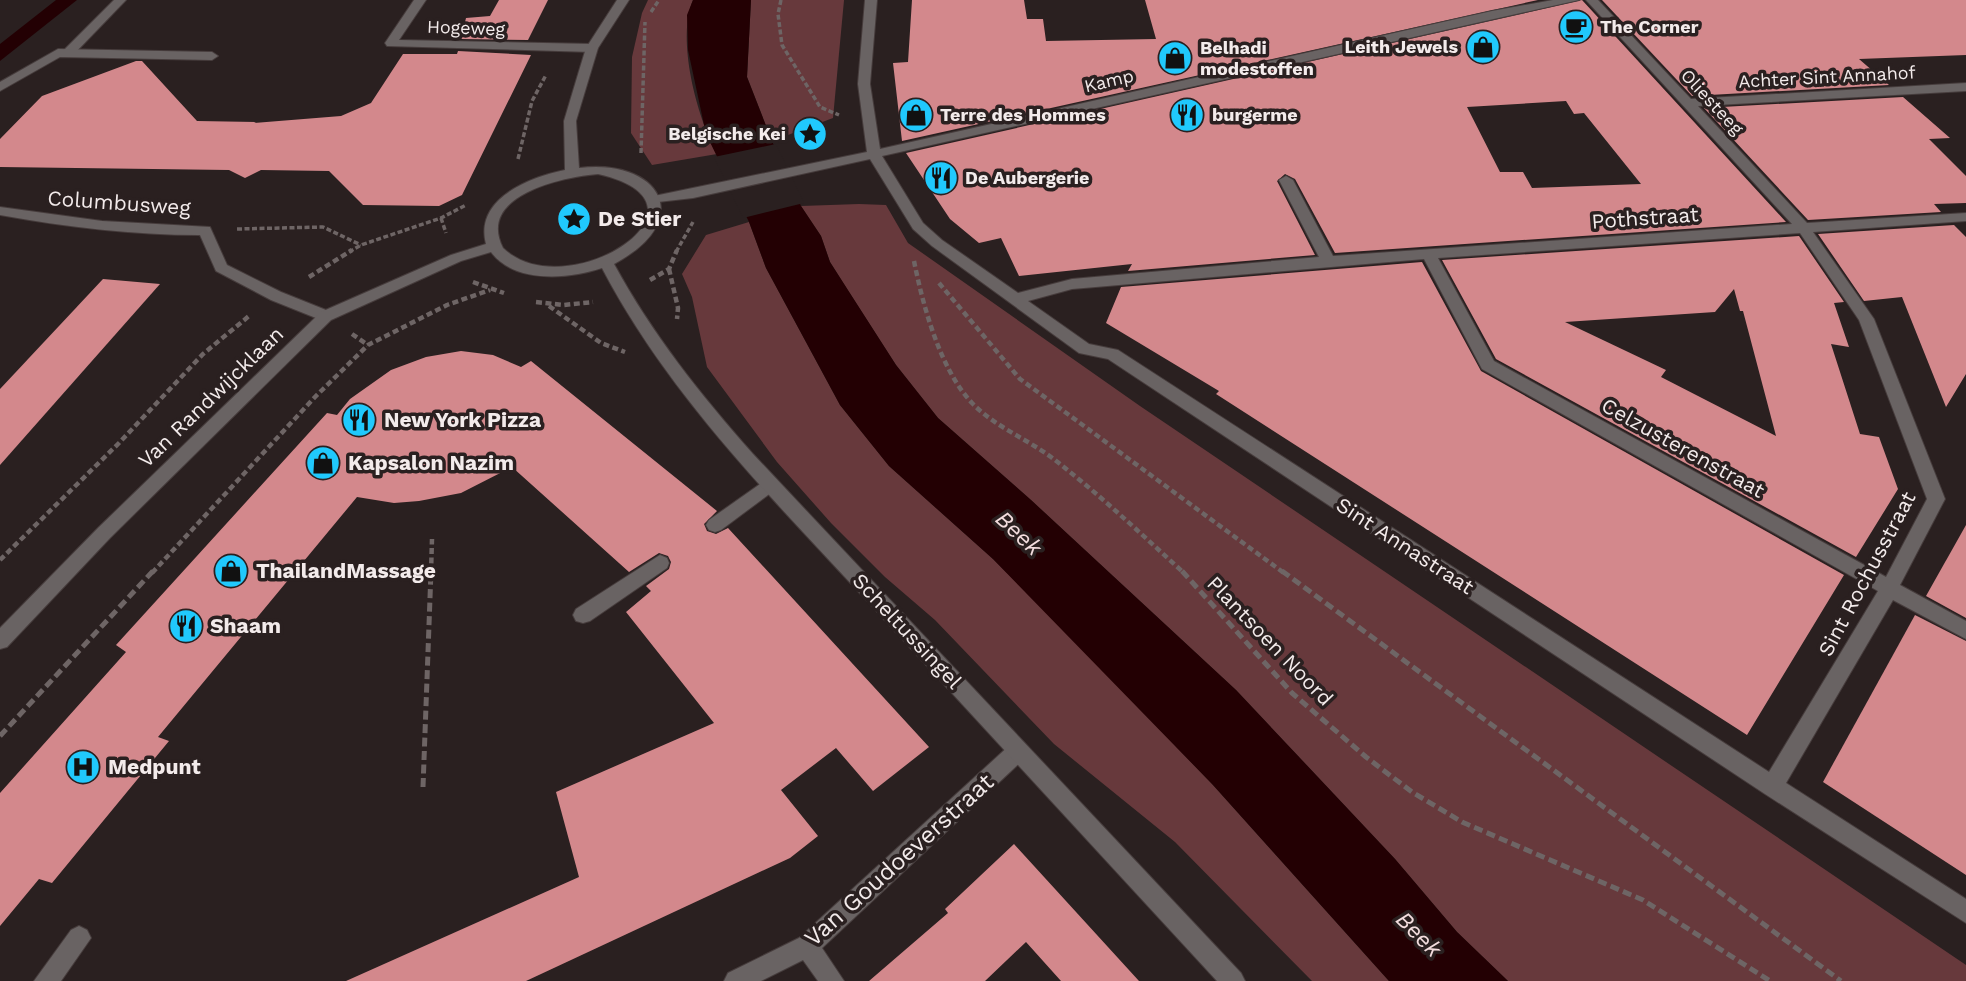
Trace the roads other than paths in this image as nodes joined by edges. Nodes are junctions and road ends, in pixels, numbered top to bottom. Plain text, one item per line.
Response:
1 (120, 0) edge
2 (420, 0) edge
3 (623, 0) edge
4 (872, 0) edge
5 (1573, 0) edge
6 (1592, 0) edge
7 (592, 48) junction
8 (68, 53) junction
9 (212, 56) dead end
10 (0, 87) edge
11 (1966, 87) edge
12 (1689, 103) junction
13 (874, 154) junction
14 (572, 172) junction
15 (1286, 180) dead end
16 (654, 200) junction
17 (0, 211) edge
18 (1966, 217) edge
19 (1804, 229) junction
20 (494, 246) junction
21 (1429, 254) junction
22 (1328, 261) junction
23 (606, 262) junction
24 (1016, 299) junction
25 (326, 316) junction
26 (770, 484) junction
27 (715, 525) dead end
28 (660, 563) dead end
29 (1889, 589) junction
30 (583, 615) dead end
31 (1966, 631) edge
32 (0, 641) edge
33 (1018, 751) junction
34 (1772, 787) junction
35 (1966, 912) edge
36 (79, 938) dead end
37 (807, 946) junction
38 (46, 981) edge
39 (737, 981) edge
40 (832, 981) edge
41 (1233, 981) edge

1 - 8 street
2 - 7 street, Hogeweg
3 - 7 street
4 - 13 street
5 - 13 street, Kamp
6 - 12 street, Oliesteeg
7 - 14 street
8 - 9 street
8 - 10 street
11 - 12 street, Achter Sint Annahof
12 - 19 street, Oliesteeg
13 - 16 street, Kamp
13 - 24 street, Sint Annastraat
14 - 16 street
14 - 20 street
15 - 22 street
16 - 23 street
17 - 25 street, Columbusweg
18 - 19 street, Pothstraat
19 - 21 street, Pothstraat
19 - 29 street, Sint Rochusstraat
20 - 23 street
20 - 25 street, Van Randwijcklaan
21 - 22 street, Pothstraat
21 - 29 street, Celzusterenstraat
22 - 24 street, Pothstraat
23 - 26 street, Scheltussingel
24 - 34 street, Sint Annastraat
25 - 32 street, Van Randwijcklaan
26 - 27 street
26 - 33 street, Scheltussingel
28 - 30 street
29 - 31 street, Celzusterenstraat
29 - 34 street, Sint Rochusstraat
33 - 37 street, Van Goudoeverstraat
33 - 41 street, Scheltussingel
34 - 35 street, Sint Annastraat
36 - 38 street
37 - 39 street, Van Goudoeverstraat
37 - 40 street

